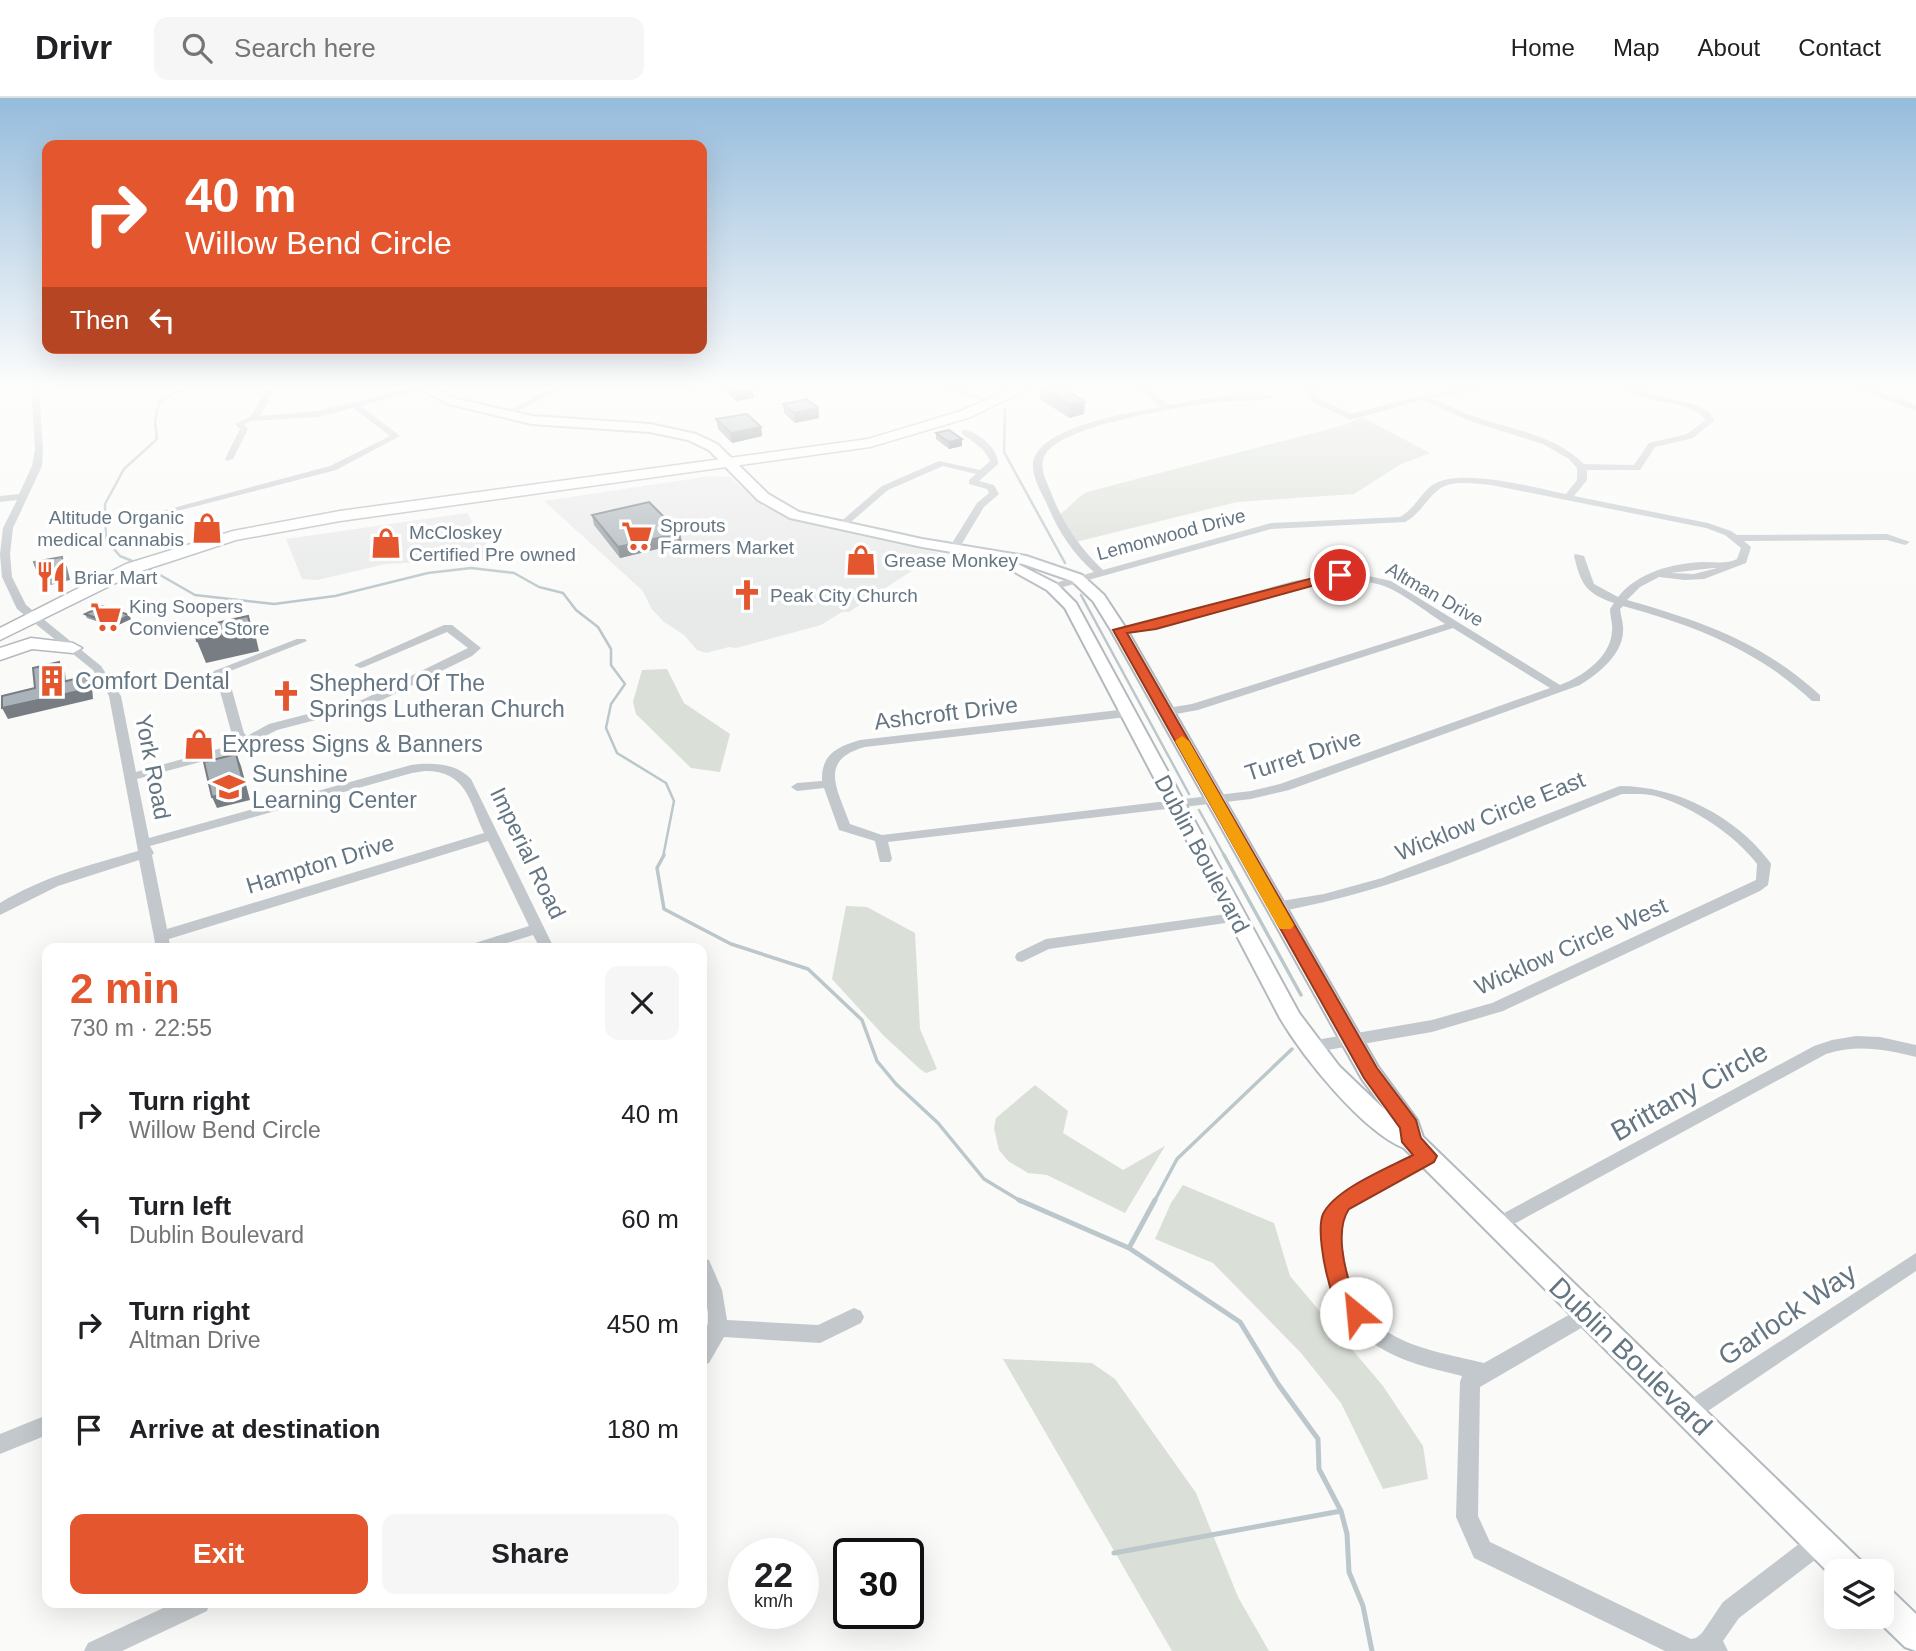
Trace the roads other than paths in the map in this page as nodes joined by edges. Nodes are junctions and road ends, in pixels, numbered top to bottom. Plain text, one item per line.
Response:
1 (38, 460) edge
2 (348, 460) edge
3 (726, 460) edge
4 (751, 460) edge
5 (995, 460) edge
6 (1039, 460) edge
7 (1573, 460) edge
8 (1642, 460) edge
9 (730, 464) junction
10 (1582, 467) junction
11 (982, 473) junction
12 (640, 476) joint
13 (22, 496) junction
14 (0, 499) edge
15 (1567, 499) junction
16 (161, 514) dead end
17 (841, 526) junction
18 (1738, 538) junction
19 (1905, 542) dead end
20 (954, 548) junction
21 (1579, 556) dead end
22 (170, 559) joint
23 (1007, 559) junction
24 (1099, 571) junction
25 (1077, 578) junction
26 (1052, 587) junction
27 (1620, 600) junction
28 (37, 621) junction
29 (1455, 624) junction
30 (1119, 630) junction
31 (0, 635) edge
32 (301, 642) dead end
33 (0, 648) edge
34 (73, 648) junction
35 (0, 654) edge
36 (360, 665) dead end
37 (1559, 689) junction
38 (1816, 698) dead end
39 (1166, 712) junction
40 (1127, 713) junction
41 (248, 741) junction
42 (132, 777) junction
43 (829, 783) junction
44 (797, 787) dead end
45 (1216, 801) junction
46 (1175, 804) junction
47 (1716, 824) joint
48 (492, 835) junction
49 (880, 839) junction
50 (146, 848) junction
51 (885, 859) dead end
52 (1275, 907) junction
53 (0, 910) edge
54 (1234, 918) junction
55 (537, 928) junction
56 (162, 942) edge
57 (492, 943) edge
58 (544, 943) edge
59 (1022, 957) dead end
60 (1352, 1040) junction
61 (1310, 1047) junction
62 (1916, 1051) edge
63 (1420, 1149) junction
64 (1497, 1225) junction
65 (1916, 1261) edge
66 (707, 1276) edge
67 (1588, 1314) junction
68 (854, 1317) dead end
69 (719, 1328) junction
70 (707, 1348) edge
71 (1486, 1373) junction
72 (1689, 1412) junction
73 (42, 1427) edge
74 (0, 1444) edge
75 (1820, 1542) junction
76 (1837, 1559) edge
77 (188, 1608) edge
78 (1894, 1615) edge
79 (1916, 1636) edge
80 (1713, 1646) edge
81 (96, 1651) edge

1 - 13 street, York Road
2 - 16 street
3 - 9 main road, Dublin Boulevard
4 - 9 highway
5 - 11 street
6 - 24 street
7 - 10 street
8 - 10 street
9 - 12 highway
9 - 17 main road, Dublin Boulevard
10 - 15 street
11 - 17 street
11 - 20 street
12 - 22 highway
13 - 14 street
13 - 28 street, York Road
15 - 18 street, Lemonwood Drive
15 - 24 street, Lemonwood Drive
17 - 20 main road, Dublin Boulevard
18 - 19 street
18 - 27 street
20 - 23 main road, Dublin Boulevard
21 - 27 street
22 - 28 highway
23 - 25 main road, Dublin Boulevard
23 - 26 main road, Dublin Boulevard
24 - 25 street, Lemonwood Drive
25 - 26 street, Lemonwood Drive
25 - 30 main road, Dublin Boulevard
26 - 40 main road, Dublin Boulevard
27 - 37 street, Turret Drive
27 - 38 street
28 - 31 highway
28 - 33 highway
28 - 34 street, York Road
29 - 30 street, Altman Drive
29 - 37 street, Altman Drive
29 - 39 street
30 - 39 main road, Dublin Boulevard
32 - 41 street
34 - 35 highway
34 - 42 street, York Road
36 - 41 street
37 - 45 street, Turret Drive
39 - 45 main road, Dublin Boulevard
40 - 43 street, Ashcroft Drive
40 - 46 main road, Dublin Boulevard
41 - 42 street
42 - 50 street, York Road
43 - 44 street
43 - 49 street, Turret Drive
45 - 46 street, Turret Drive
45 - 52 main road, Dublin Boulevard
46 - 49 street, Turret Drive
46 - 54 main road, Dublin Boulevard
47 - 52 street, Wicklow Circle East
47 - 60 street, Wicklow Circle West
48 - 50 street, Imperial Road
48 - 55 street, Imperial Road
48 - 56 street, Hampton Drive
49 - 51 street
50 - 53 street
50 - 56 street, York Road
52 - 60 main road, Dublin Boulevard
54 - 59 street
54 - 61 main road, Dublin Boulevard
55 - 57 street
55 - 58 street, Imperial Road
60 - 61 street, Wicklow Circle West
60 - 63 main road, Dublin Boulevard
61 - 63 main road, Dublin Boulevard
62 - 64 street, Brittany Circle
63 - 64 main road, Dublin Boulevard
63 - 71 street
64 - 67 main road, Dublin Boulevard
65 - 72 street, Garlock Way
66 - 69 street
67 - 71 street
67 - 72 main road, Dublin Boulevard
68 - 69 street
69 - 70 street
71 - 80 street
72 - 75 main road, Dublin Boulevard
73 - 74 street
75 - 76 main road, Dublin Boulevard
75 - 80 street
77 - 81 street
78 - 79 main road

